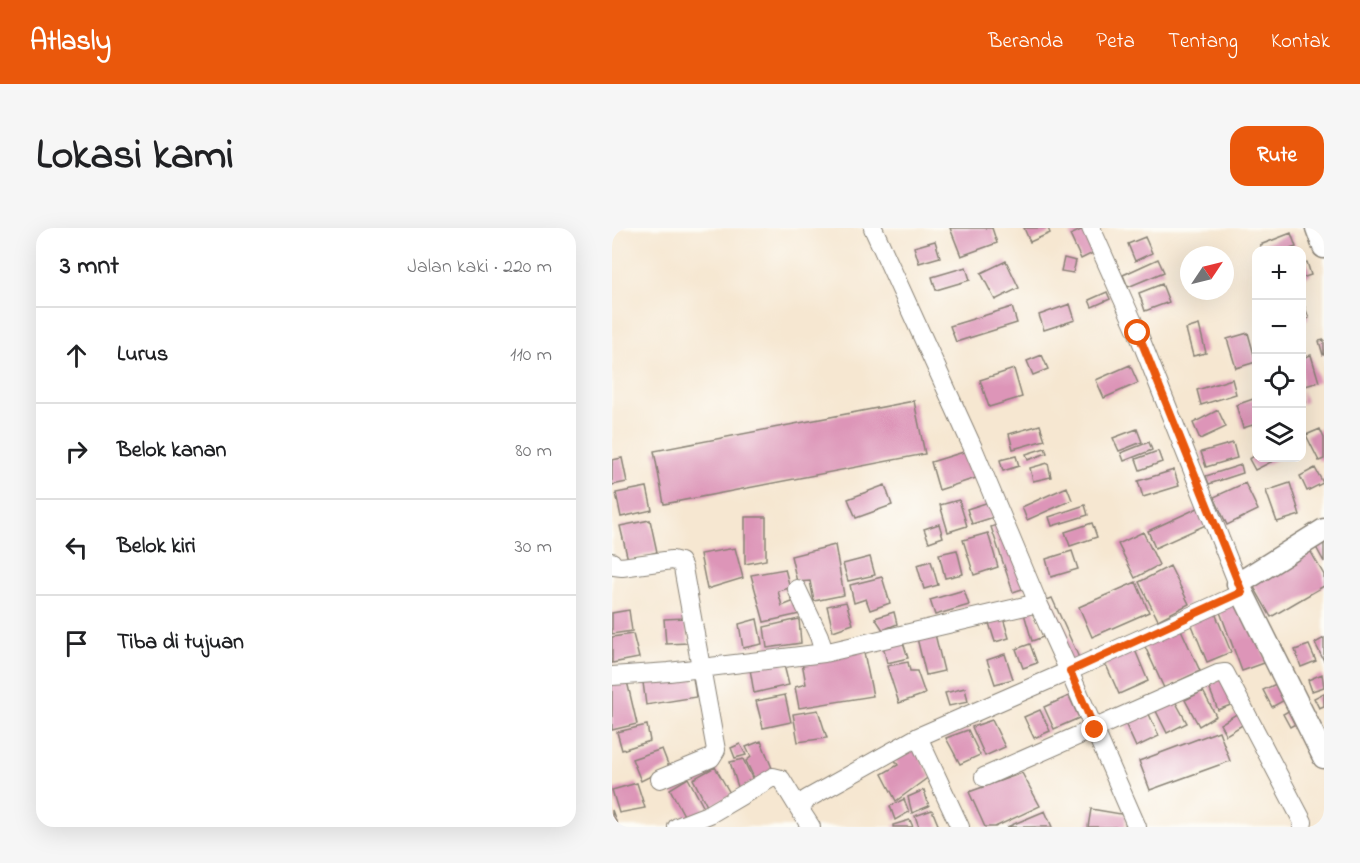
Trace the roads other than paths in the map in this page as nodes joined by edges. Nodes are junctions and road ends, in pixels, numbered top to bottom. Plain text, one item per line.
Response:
1 (873, 228) edge
2 (1091, 228) edge
3 (1317, 228) edge
4 (1324, 247) edge
5 (1324, 530) edge
6 (612, 562) edge
7 (1240, 588) junction
8 (797, 589) dead end
9 (1038, 603) junction
10 (824, 653) junction
11 (700, 669) junction
12 (1070, 671) junction
13 (612, 676) edge
14 (1095, 730) junction
15 (918, 737) junction
16 (1324, 757) edge
17 (984, 777) dead end
18 (660, 779) dead end
19 (800, 810) junction
20 (677, 827) edge
21 (811, 827) edge
22 (960, 827) edge
23 (1137, 827) edge
24 (1302, 827) edge

1 - 9 street
2 - 7 street
3 - 4 street
5 - 7 street
6 - 11 street
7 - 12 street
7 - 16 street
8 - 10 street
9 - 10 street
9 - 12 street
10 - 11 street
11 - 13 street
11 - 18 street
12 - 14 street
12 - 15 street
14 - 17 street
14 - 23 street
14 - 24 street
15 - 19 street
15 - 22 street
19 - 20 street
19 - 21 street

